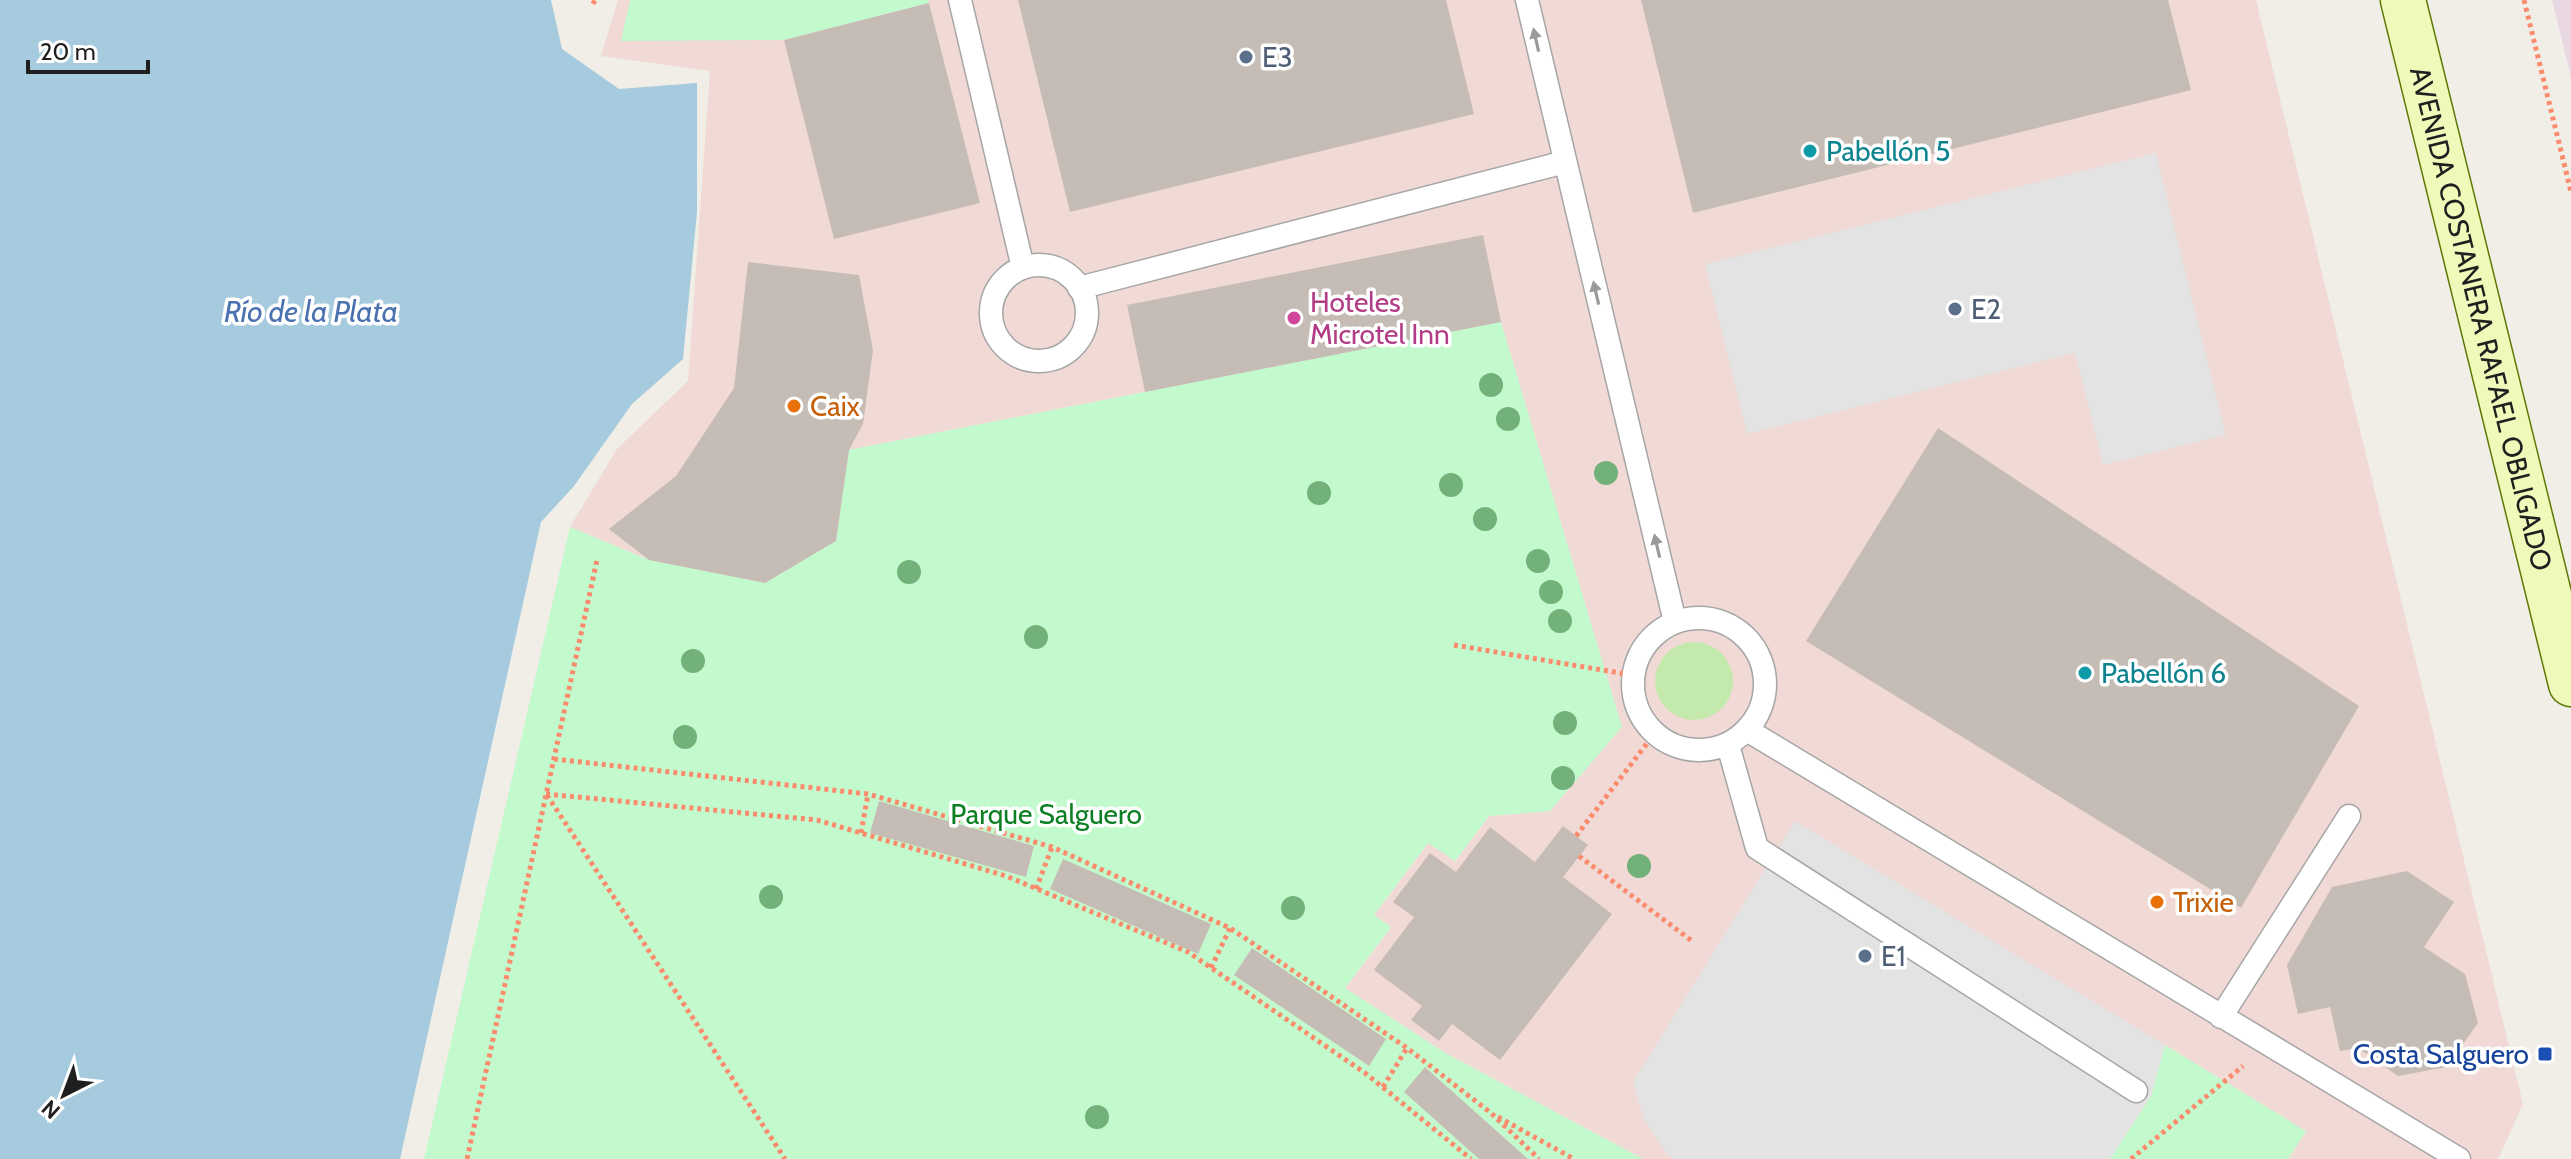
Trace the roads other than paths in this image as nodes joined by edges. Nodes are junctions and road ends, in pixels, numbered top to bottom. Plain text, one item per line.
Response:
1 (960, 0) edge
2 (1527, 0) edge
3 (2403, 0) edge
4 (1565, 162) junction
5 (1023, 268) junction
6 (1079, 288) junction
7 (1675, 622) junction
8 (2571, 684) edge
9 (1747, 730) junction
10 (1728, 745) junction
11 (2349, 816) dead end
12 (2221, 1017) junction
13 (2136, 1091) dead end
14 (2459, 1159) edge

1 - 5 lane
4 -> 2 lane
3 - 8 main road, AVENIDA COSTANERA RAFAEL OBLIGADO
4 - 6 lane
7 -> 4 lane
5 - 6 lane
5 - 6 lane
7 - 9 lane
7 - 10 lane
9 - 10 lane
9 - 12 lane
10 - 13 lane
11 - 12 lane
12 - 14 lane

